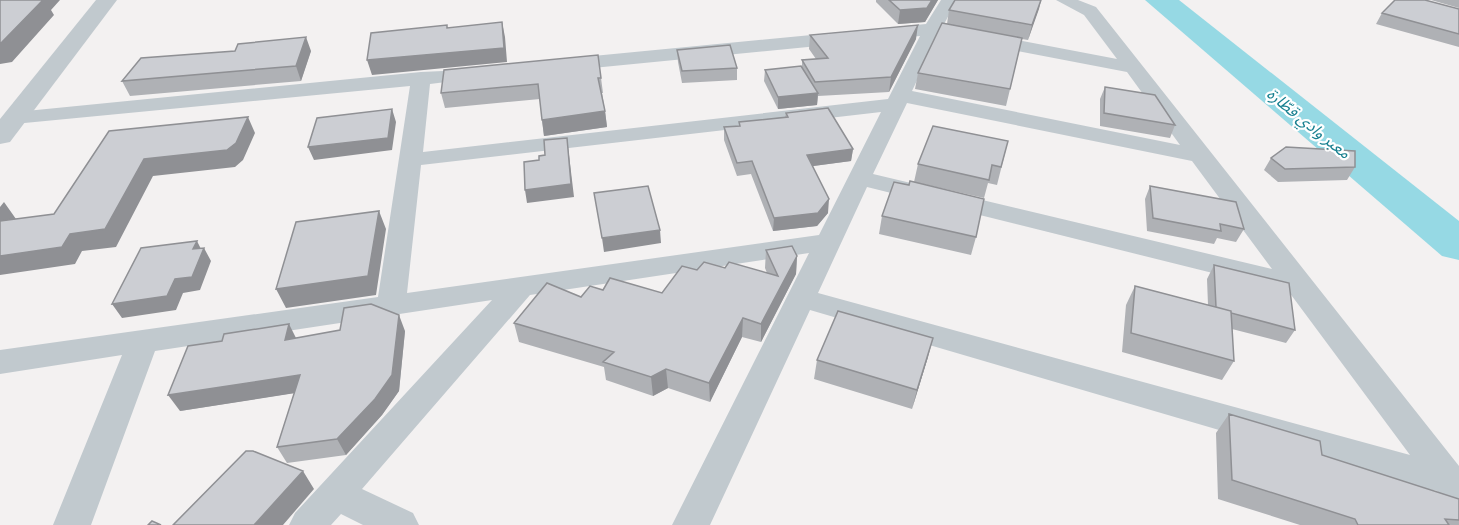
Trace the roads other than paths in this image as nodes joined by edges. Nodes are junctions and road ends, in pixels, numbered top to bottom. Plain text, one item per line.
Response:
1 (107, 0) edge
2 (949, 0) edge
3 (1064, 0) edge
4 (932, 29) junction
5 (539, 67) edge
6 (1134, 68) junction
7 (504, 70) edge
8 (420, 78) junction
9 (898, 99) junction
10 (7, 127) edge
11 (1201, 156) junction
12 (409, 160) junction
13 (861, 178) junction
14 (830, 242) junction
15 (1299, 285) junction
16 (522, 286) junction
17 (802, 298) junction
18 (391, 306) junction
19 (143, 342) junction
20 (0, 362) edge
21 (1452, 485) edge
22 (336, 494) junction
23 (72, 525) edge
24 (308, 525) edge
25 (400, 525) edge
26 (692, 525) edge

1 - 10 street
2 - 4 street
3 - 6 street
4 - 5 street
4 - 6 street
4 - 9 street
6 - 11 street
7 - 8 street
8 - 10 street
8 - 12 street
9 - 11 street
9 - 12 street
9 - 13 street
11 - 15 street
12 - 18 street
13 - 14 street
13 - 15 street
14 - 16 street
14 - 17 street
15 - 21 street
16 - 18 street
16 - 22 street
17 - 21 street
17 - 26 street
18 - 19 street
19 - 20 street
19 - 23 street
22 - 24 street
22 - 25 street

